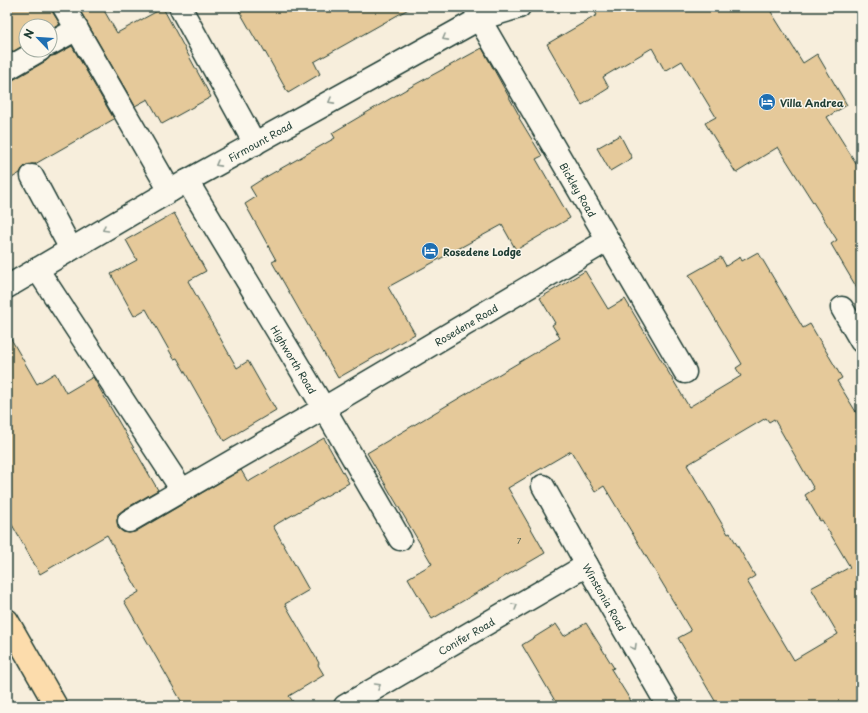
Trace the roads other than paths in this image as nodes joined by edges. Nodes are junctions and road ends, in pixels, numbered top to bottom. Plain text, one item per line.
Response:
1 (64, 7) edge
2 (519, 7) edge
3 (181, 9) dead end
4 (477, 13) edge
5 (77, 29) junction
6 (58, 40) edge
7 (26, 58) edge
8 (7, 69) edge
9 (255, 144) junction
10 (32, 176) dead end
11 (178, 186) junction
12 (608, 240) junction
13 (71, 249) junction
14 (37, 269) junction
15 (7, 287) edge
16 (842, 308) dead end
17 (861, 341) edge
18 (685, 372) dead end
19 (324, 408) junction
20 (543, 486) dead end
21 (182, 490) junction
22 (129, 521) dead end
23 (400, 539) dead end
24 (587, 564) junction
25 (7, 620) edge
26 (56, 706) edge
27 (345, 706) edge
28 (668, 706) edge

1 - 5 street, Highworth Road
2 - 4 street, Firmount Road
3 - 9 street
4 -> 9 street, Firmount Road
4 - 12 street, Bickley Road
5 - 6 street
5 - 11 street, Highworth Road
7 - 8 street
9 -> 11 street, Firmount Road
10 - 13 street
11 -> 13 street, Firmount Road
11 - 19 street, Highworth Road
12 - 18 street, Bickley Road
12 - 19 street, Rosedene Road
13 - 14 street, Firmount Road
14 - 15 street, Firmount Road
14 - 21 street
16 - 17 street
19 - 21 street, Rosedene Road
19 - 23 street, Highworth Road
20 - 24 street, Winstonia Road
21 - 22 street, Rosedene Road
27 -> 24 street, Conifer Road
24 -> 28 street, Winstonia Road
25 - 26 main road

